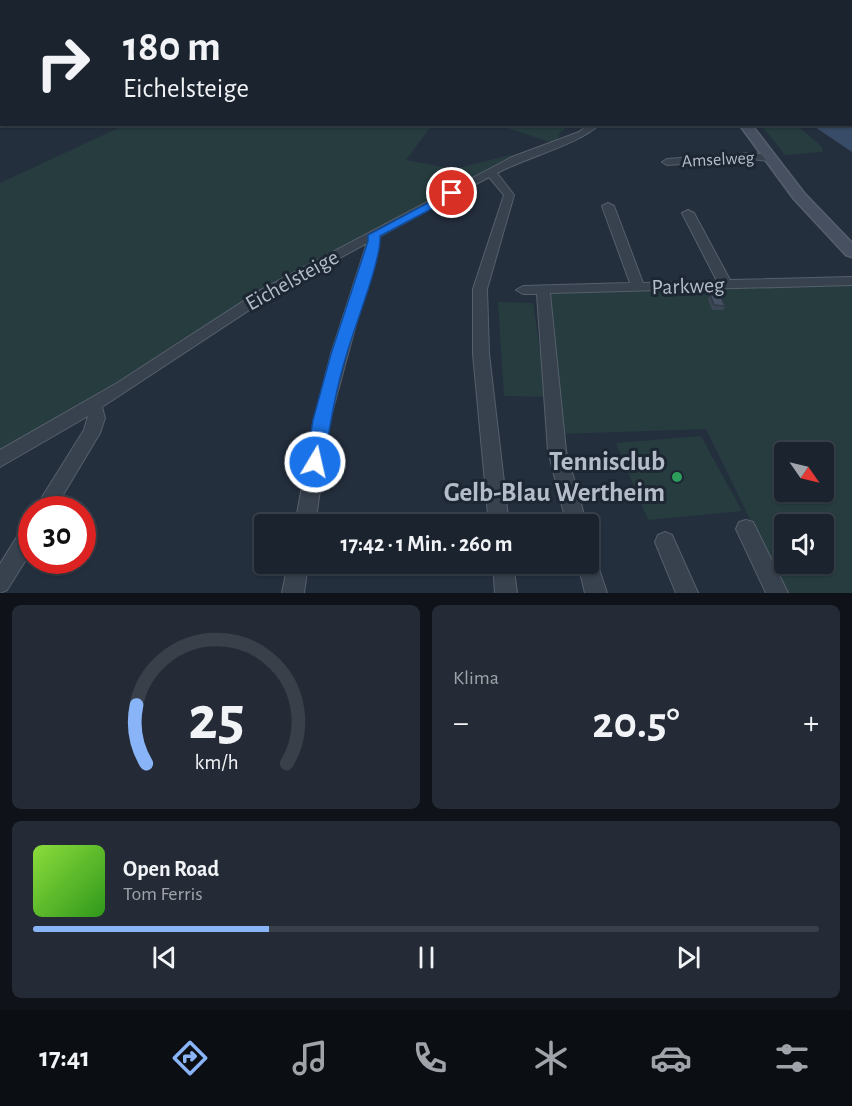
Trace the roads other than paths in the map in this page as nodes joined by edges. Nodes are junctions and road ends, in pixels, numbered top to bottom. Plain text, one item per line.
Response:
1 (593, 126) edge
2 (746, 126) edge
3 (769, 158) junction
4 (667, 162) dead end
5 (491, 172) junction
6 (608, 206) dead end
7 (688, 213) dead end
8 (374, 235) junction
9 (852, 252) edge
10 (852, 281) edge
11 (724, 284) junction
12 (639, 288) junction
13 (523, 290) dead end
14 (543, 290) junction
15 (93, 405) junction
16 (0, 459) edge
17 (53, 496) edge
18 (307, 514) edge
19 (498, 514) edge
20 (574, 514) edge
21 (746, 529) dead end
22 (665, 542) dead end
23 (18, 554) edge
24 (296, 574) edge
25 (504, 574) edge
26 (591, 574) edge
27 (0, 583) edge
28 (293, 593) edge
29 (506, 593) edge
30 (596, 593) edge
31 (687, 593) edge
32 (777, 593) edge

1 - 5 street, Eichelsteige
2 - 3 main road
3 - 4 street, Amselweg
3 - 9 main road
5 - 8 street, Eichelsteige
5 - 19 street
6 - 12 street
7 - 11 street
8 - 15 street, Eichelsteige
8 - 18 street
10 - 11 street, Parkweg
11 - 12 street, Parkweg
12 - 14 street, Parkweg
13 - 14 street, Parkweg
14 - 20 street
15 - 16 street, Eichelsteige
15 - 17 street
21 - 32 street
22 - 31 street
23 - 27 street
24 - 28 street
25 - 29 street
26 - 30 street

